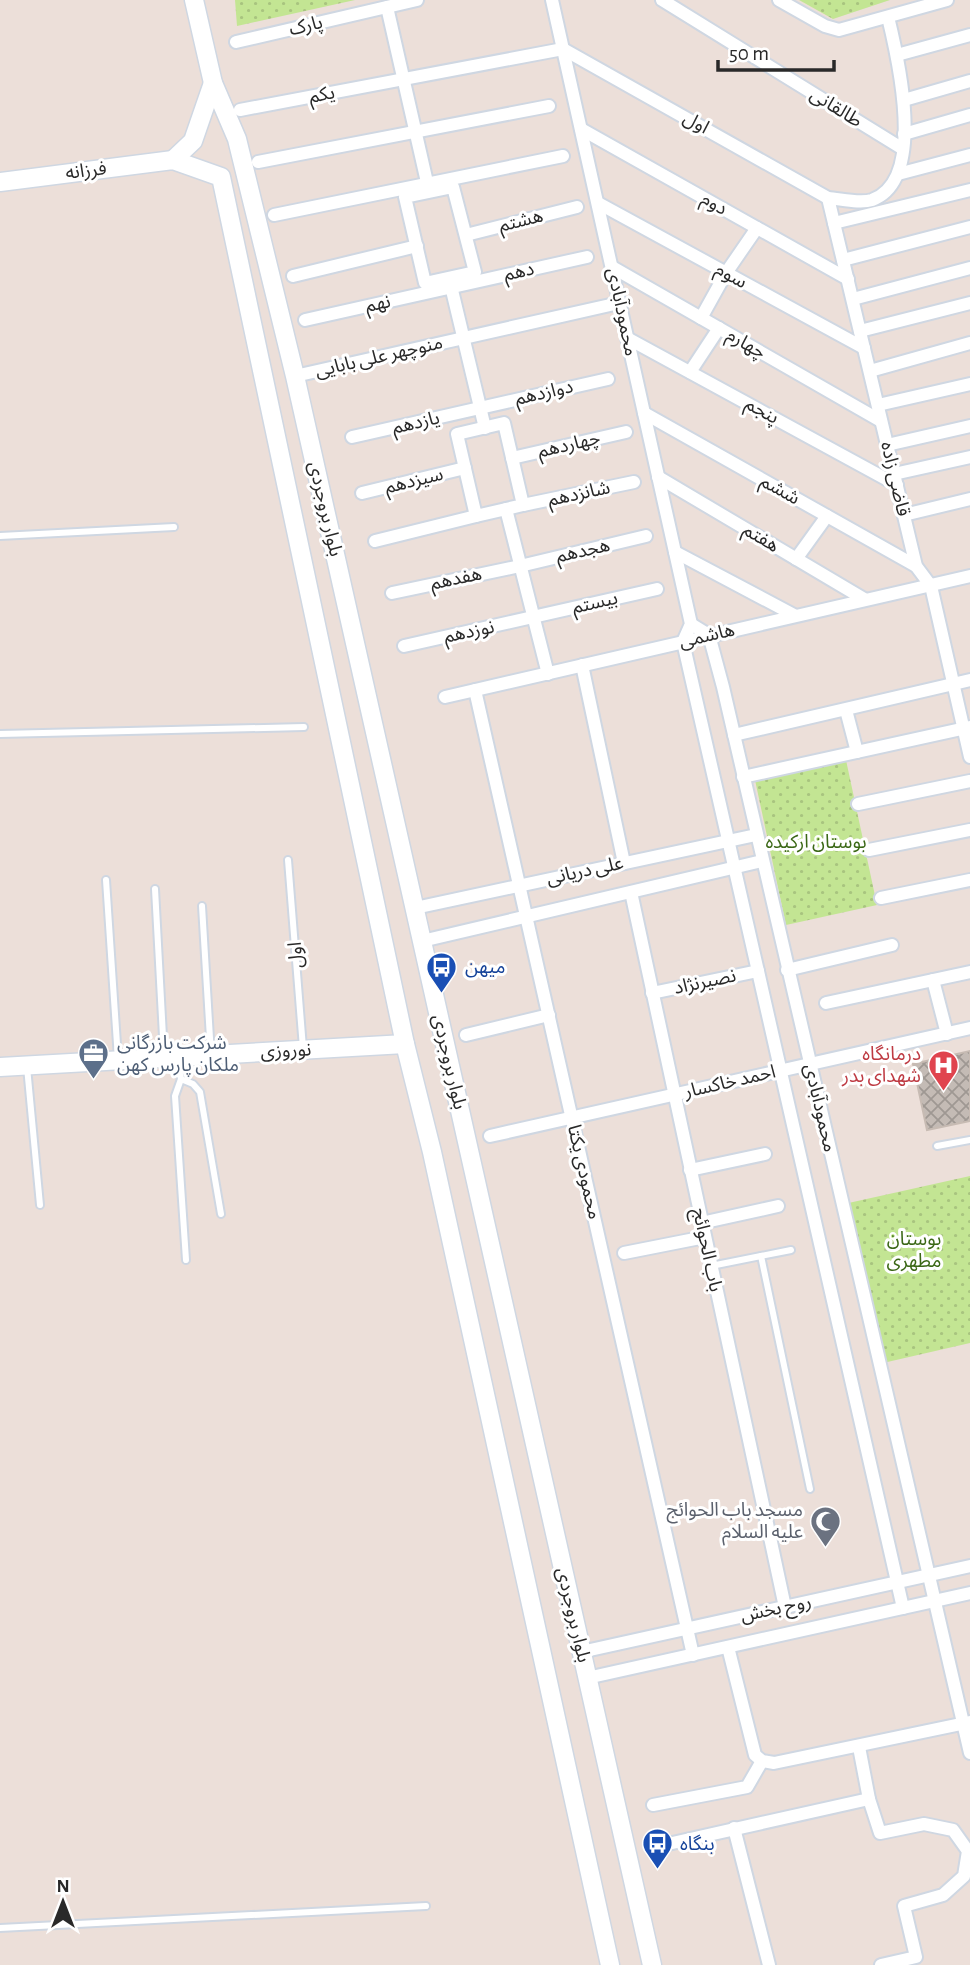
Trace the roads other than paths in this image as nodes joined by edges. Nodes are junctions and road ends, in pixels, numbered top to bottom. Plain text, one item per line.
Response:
1 (194, 0) edge
2 (206, 0) edge
3 (416, 0) edge
4 (552, 0) edge
5 (662, 0) edge
6 (779, 0) edge
7 (947, 0) edge
8 (387, 7) junction
9 (888, 17) junction
10 (200, 24) junction
11 (970, 35) edge
12 (236, 42) dead end
13 (563, 49) junction
14 (897, 55) junction
15 (403, 79) junction
16 (970, 81) edge
17 (213, 83) junction
18 (904, 100) junction
19 (549, 106) dead end
20 (240, 110) dead end
21 (970, 115) edge
22 (581, 128) junction
23 (416, 132) junction
24 (904, 134) junction
25 (903, 149) junction
26 (970, 155) edge
27 (563, 156) dead end
28 (173, 160) junction
29 (258, 162) dead end
30 (898, 174) junction
31 (0, 182) edge
32 (429, 188) junction
33 (970, 190) edge
34 (828, 198) junction
35 (597, 203) junction
36 (577, 207) dead end
37 (274, 215) dead end
38 (834, 223) junction
39 (970, 227) edge
40 (757, 228) junction
41 (466, 235) junction
42 (417, 246) junction
43 (587, 257) dead end
44 (843, 260) junction
45 (611, 267) junction
46 (970, 268) edge
47 (726, 273) junction
48 (293, 276) dead end
49 (848, 279) junction
50 (450, 283) junction
51 (853, 299) junction
52 (620, 303) junction
53 (970, 303) edge
54 (701, 318) junction
55 (305, 320) dead end
56 (719, 328) junction
57 (860, 331) junction
58 (463, 338) junction
59 (627, 338) junction
60 (970, 343) edge
61 (864, 348) junction
62 (870, 371) junction
63 (690, 372) junction
64 (295, 376) junction
65 (608, 379) dead end
66 (970, 384) edge
67 (878, 405) junction
68 (481, 408) junction
69 (644, 413) junction
70 (881, 421) junction
71 (970, 426) edge
72 (485, 428) junction
73 (626, 432) dead end
74 (352, 437) dead end
75 (887, 445) junction
76 (970, 457) edge
77 (512, 458) junction
78 (465, 468) junction
79 (658, 477) junction
80 (895, 480) junction
81 (634, 482) dead end
82 (362, 493) dead end
83 (970, 499) edge
84 (523, 505) junction
85 (506, 509) junction
86 (904, 514) junction
87 (476, 516) junction
88 (827, 516) junction
89 (174, 527) dead end
90 (0, 536) edge
91 (646, 536) dead end
92 (375, 541) dead end
93 (675, 552) junction
94 (796, 559) junction
95 (520, 566) junction
96 (916, 566) junction
97 (970, 576) edge
98 (931, 586) junction
99 (657, 589) dead end
100 (392, 593) dead end
101 (864, 599) junction
102 (794, 615) junction
103 (533, 618) junction
104 (691, 624) junction
105 (709, 635) junction
106 (683, 642) junction
107 (404, 646) dead end
108 (582, 665) junction
109 (548, 674) junction
110 (970, 680) edge
111 (954, 684) junction
112 (475, 690) junction
113 (445, 697) dead end
114 (846, 710) junction
115 (303, 727) dead end
116 (967, 728) edge
117 (0, 734) edge
118 (734, 735) junction
119 (857, 752) junction
120 (970, 757) edge
121 (743, 777) junction
122 (970, 781) edge
123 (858, 804) dead end
124 (970, 830) edge
125 (756, 835) junction
126 (728, 841) junction
127 (869, 850) dead end
128 (288, 860) dead end
129 (762, 861) junction
130 (624, 863) junction
131 (734, 867) junction
132 (106, 880) dead end
133 (970, 880) edge
134 (520, 886) junction
135 (155, 889) dead end
136 (631, 892) junction
137 (881, 898) dead end
138 (202, 906) dead end
139 (415, 908) junction
140 (526, 916) junction
141 (422, 941) junction
142 (892, 945) dead end
143 (787, 970) junction
144 (758, 971) junction
145 (970, 972) edge
146 (933, 980) junction
147 (652, 993) junction
148 (826, 1003) dead end
149 (549, 1015) junction
150 (970, 1028) edge
151 (947, 1034) junction
152 (466, 1035) dead end
153 (405, 1044) junction
154 (303, 1050) junction
155 (211, 1055) junction
156 (170, 1057) junction
157 (118, 1060) junction
158 (27, 1065) junction
159 (810, 1065) junction
160 (0, 1067) edge
161 (780, 1071) junction
162 (181, 1079) junction
163 (674, 1095) junction
164 (572, 1118) junction
165 (490, 1136) dead end
166 (970, 1140) edge
167 (937, 1146) dead end
168 (765, 1154) dead end
169 (690, 1170) junction
170 (40, 1205) dead end
171 (778, 1206) dead end
172 (220, 1214) dead end
173 (701, 1223) junction
174 (705, 1237) junction
175 (791, 1250) dead end
176 (624, 1253) dead end
177 (761, 1256) junction
178 (186, 1260) dead end
179 (711, 1266) junction
180 (810, 1489) dead end
181 (970, 1566) edge
182 (929, 1575) junction
183 (897, 1582) junction
184 (970, 1593) edge
185 (935, 1601) junction
186 (785, 1607) junction
187 (903, 1608) junction
188 (687, 1629) junction
189 (728, 1647) junction
190 (581, 1652) junction
191 (693, 1655) junction
192 (587, 1678) junction
193 (966, 1723) edge
194 (859, 1747) junction
195 (970, 1753) edge
196 (762, 1761) junction
197 (869, 1799) junction
198 (653, 1805) dead end
199 (734, 1828) junction
200 (659, 1846) dead end
201 (969, 1850) edge
202 (426, 1906) dead end
203 (0, 1928) edge
204 (610, 1965) edge
205 (652, 1965) edge
206 (769, 1965) edge
207 (881, 1965) edge

1 - 10 main road, بلوار بروجردی
2 - 10 main road
3 - 8 street, پارک
4 - 13 street, محمودآبادی
5 - 25 street, طالقانی
6 - 9 street
7 - 9 street
8 - 12 street, پارک
8 - 15 street
9 - 14 street
10 - 17 main road, بلوار بروجردی
11 - 14 street
13 - 15 street
13 - 22 street, محمودآبادی
13 - 34 street, اول
14 - 18 street
15 - 20 street, یکم
15 - 23 street
16 - 18 street
17 - 28 main road
17 - 64 main road, بلوار بروجردی
18 - 24 street
19 - 23 street
21 - 24 street
22 - 35 street, محمودآبادی
22 - 40 street, دوم
23 - 29 street
23 - 32 street
24 - 25 street
25 - 30 street
26 - 30 street
27 - 32 street
28 - 31 main road, فرزانه
28 - 153 main road, بلوار بروجردی
30 - 34 street
32 - 37 street
32 - 41 street
32 - 42 street
33 - 38 street
34 - 38 street, قاضی زاده
35 - 45 street, محمودآبادی
35 - 47 street, سوم
36 - 41 street, هشتم
38 - 44 street, قاضی زاده
39 - 44 street
40 - 47 street
40 - 49 street, دوم
41 - 50 street
42 - 48 street
42 - 50 street
43 - 50 street, دهم
44 - 49 street, قاضی زاده
45 - 52 street, محمودآبادی
45 - 54 street, چهارم
46 - 51 street
47 - 54 street
47 - 61 street, سوم
49 - 51 street, قاضی زاده
50 - 55 street, نهم
50 - 58 street
51 - 57 street, قاضی زاده
52 - 58 street, منوچهر علی بابایی
52 - 59 street, محمودآبادی
53 - 57 street
54 - 56 street, چهارم
56 - 63 street
56 - 70 street, چهارم
57 - 61 street, قاضی زاده
58 - 64 street, منوچهر علی بابایی
58 - 68 street
59 - 63 street, پنجم
59 - 69 street, محمودآبادی
60 - 62 street
61 - 62 street, قاضی زاده
62 - 67 street, قاضی زاده
63 - 80 street, پنجم
64 - 139 main road, بلوار بروجردی
65 - 68 street, دوازدهم
66 - 67 street
67 - 70 street, قاضی زاده
68 - 72 street
68 - 74 street, یازدهم
69 - 79 street, محمودآبادی
69 - 88 street, ششم
70 - 75 street, قاضی زاده
71 - 75 street
72 - 77 street
72 - 78 street
73 - 77 street, چهاردهم
75 - 80 street, قاضی زاده
76 - 80 street
77 - 84 street
78 - 82 street, سیزدهم
78 - 87 street
79 - 93 street, محمودآبادی
79 - 94 street, هفتم
80 - 86 street, قاضی زاده
81 - 84 street, شانزدهم
83 - 86 street
84 - 85 street, شانزدهم
85 - 87 street, شانزدهم
85 - 95 street
86 - 96 street, قاضی زاده
87 - 92 street, شانزدهم
88 - 94 street
88 - 96 street, ششم
89 - 90 lane
91 - 95 street, هجدهم
93 - 102 street
93 - 104 street, محمودآبادی
94 - 101 street, هفتم
95 - 100 street, هفدهم
95 - 103 street
96 - 98 street, قاضی زاده
97 - 98 street, هاشمی
98 - 101 street, هاشمی
98 - 111 street, قاضی زاده
99 - 103 street, بیستم
101 - 102 street, هاشمی
102 - 105 street, هاشمی
103 - 107 street, نوزدهم
103 - 109 street
104 - 105 street
104 - 106 street
105 - 106 street, هاشمی
105 - 118 street, محمودآبادی
106 - 108 street, هاشمی
106 - 126 street, محمودآبادی
108 - 109 street, هاشمی
108 - 130 street
109 - 112 street, هاشمی
110 - 111 street
111 - 114 street
111 - 116 street, قاضی زاده
112 - 113 street, هاشمی
112 - 134 street, محمودی یکتا
114 - 118 street
114 - 119 street
115 - 117 lane
116 - 119 street
116 - 120 street, قاضی زاده
118 - 121 street, محمودآبادی
119 - 121 street
121 - 125 street, محمودآبادی
122 - 123 street
124 - 127 street
125 - 126 street, علی دریانی
125 - 129 street, محمودآبادی
126 - 130 street, علی دریانی
126 - 131 street, محمودآبادی
128 - 154 lane, اول
129 - 131 street
129 - 143 street, محمودآبادی
130 - 134 street, علی دریانی
131 - 136 street
131 - 144 street, محمودآبادی
132 - 157 lane
133 - 137 street
134 - 139 street, علی دریانی
134 - 140 street, محمودی یکتا
135 - 156 lane
136 - 140 street
136 - 147 street, باب الحوائج
138 - 155 lane
139 - 141 main road, بلوار بروجردی
140 - 141 street
140 - 149 street, محمودی یکتا
141 - 190 main road, بلوار بروجردی
142 - 143 street
143 - 159 street, محمودآبادی
144 - 147 street, نصیرنژاد
144 - 161 street, محمودآبادی
145 - 146 street
146 - 148 street
146 - 151 street
147 - 163 street, باب الحوائج
149 - 152 street
149 - 164 street, محمودی یکتا
150 - 151 street, احمد خاکسار
151 - 159 street, احمد خاکسار
153 - 154 main road, نوروزی
153 - 204 main road, بلوار بروجردی
154 - 155 main road, نوروزی
155 - 156 main road, نوروزی
156 - 157 main road, نوروزی
156 - 162 lane
157 - 158 main road, نوروزی
158 - 160 main road, نوروزی
158 - 170 lane
159 - 161 street, احمد خاکسار
159 - 182 street, محمودآبادی
161 - 163 street, احمد خاکسار
161 - 183 street, محمودآبادی
162 - 172 lane
162 - 178 lane
163 - 164 street, احمد خاکسار
163 - 169 street, باب الحوائج
164 - 165 street, احمد خاکسار
164 - 188 street, محمودی یکتا
166 - 167 lane
168 - 169 street
169 - 173 street, باب الحوائج
171 - 173 street
173 - 174 street, باب الحوائج
174 - 176 street
174 - 179 street, باب الحوائج
175 - 177 lane
177 - 179 lane
177 - 180 lane
179 - 186 street, باب الحوائج
181 - 182 street, روح بخش
182 - 183 street, روح بخش
182 - 185 street, محمودآبادی
183 - 186 street, روح بخش
183 - 187 street, محمودآبادی
184 - 185 street, روح بخش
185 - 187 street, روح بخش
185 - 193 street, محمودآبادی
186 - 188 street, روح بخش
187 - 189 street, روح بخش
188 - 190 street, روح بخش
188 - 191 street, محمودی یکتا
189 - 191 street, روح بخش
189 - 196 street
190 - 192 main road, بلوار بروجردی
191 - 192 street, روح بخش
192 - 205 main road, بلوار بروجردی
193 - 194 street
193 - 195 street, محمودآبادی
194 - 196 street
194 - 197 street
196 - 198 street
197 - 199 street
197 - 201 street
199 - 200 street
199 - 206 street
201 - 207 street
202 - 203 lane

